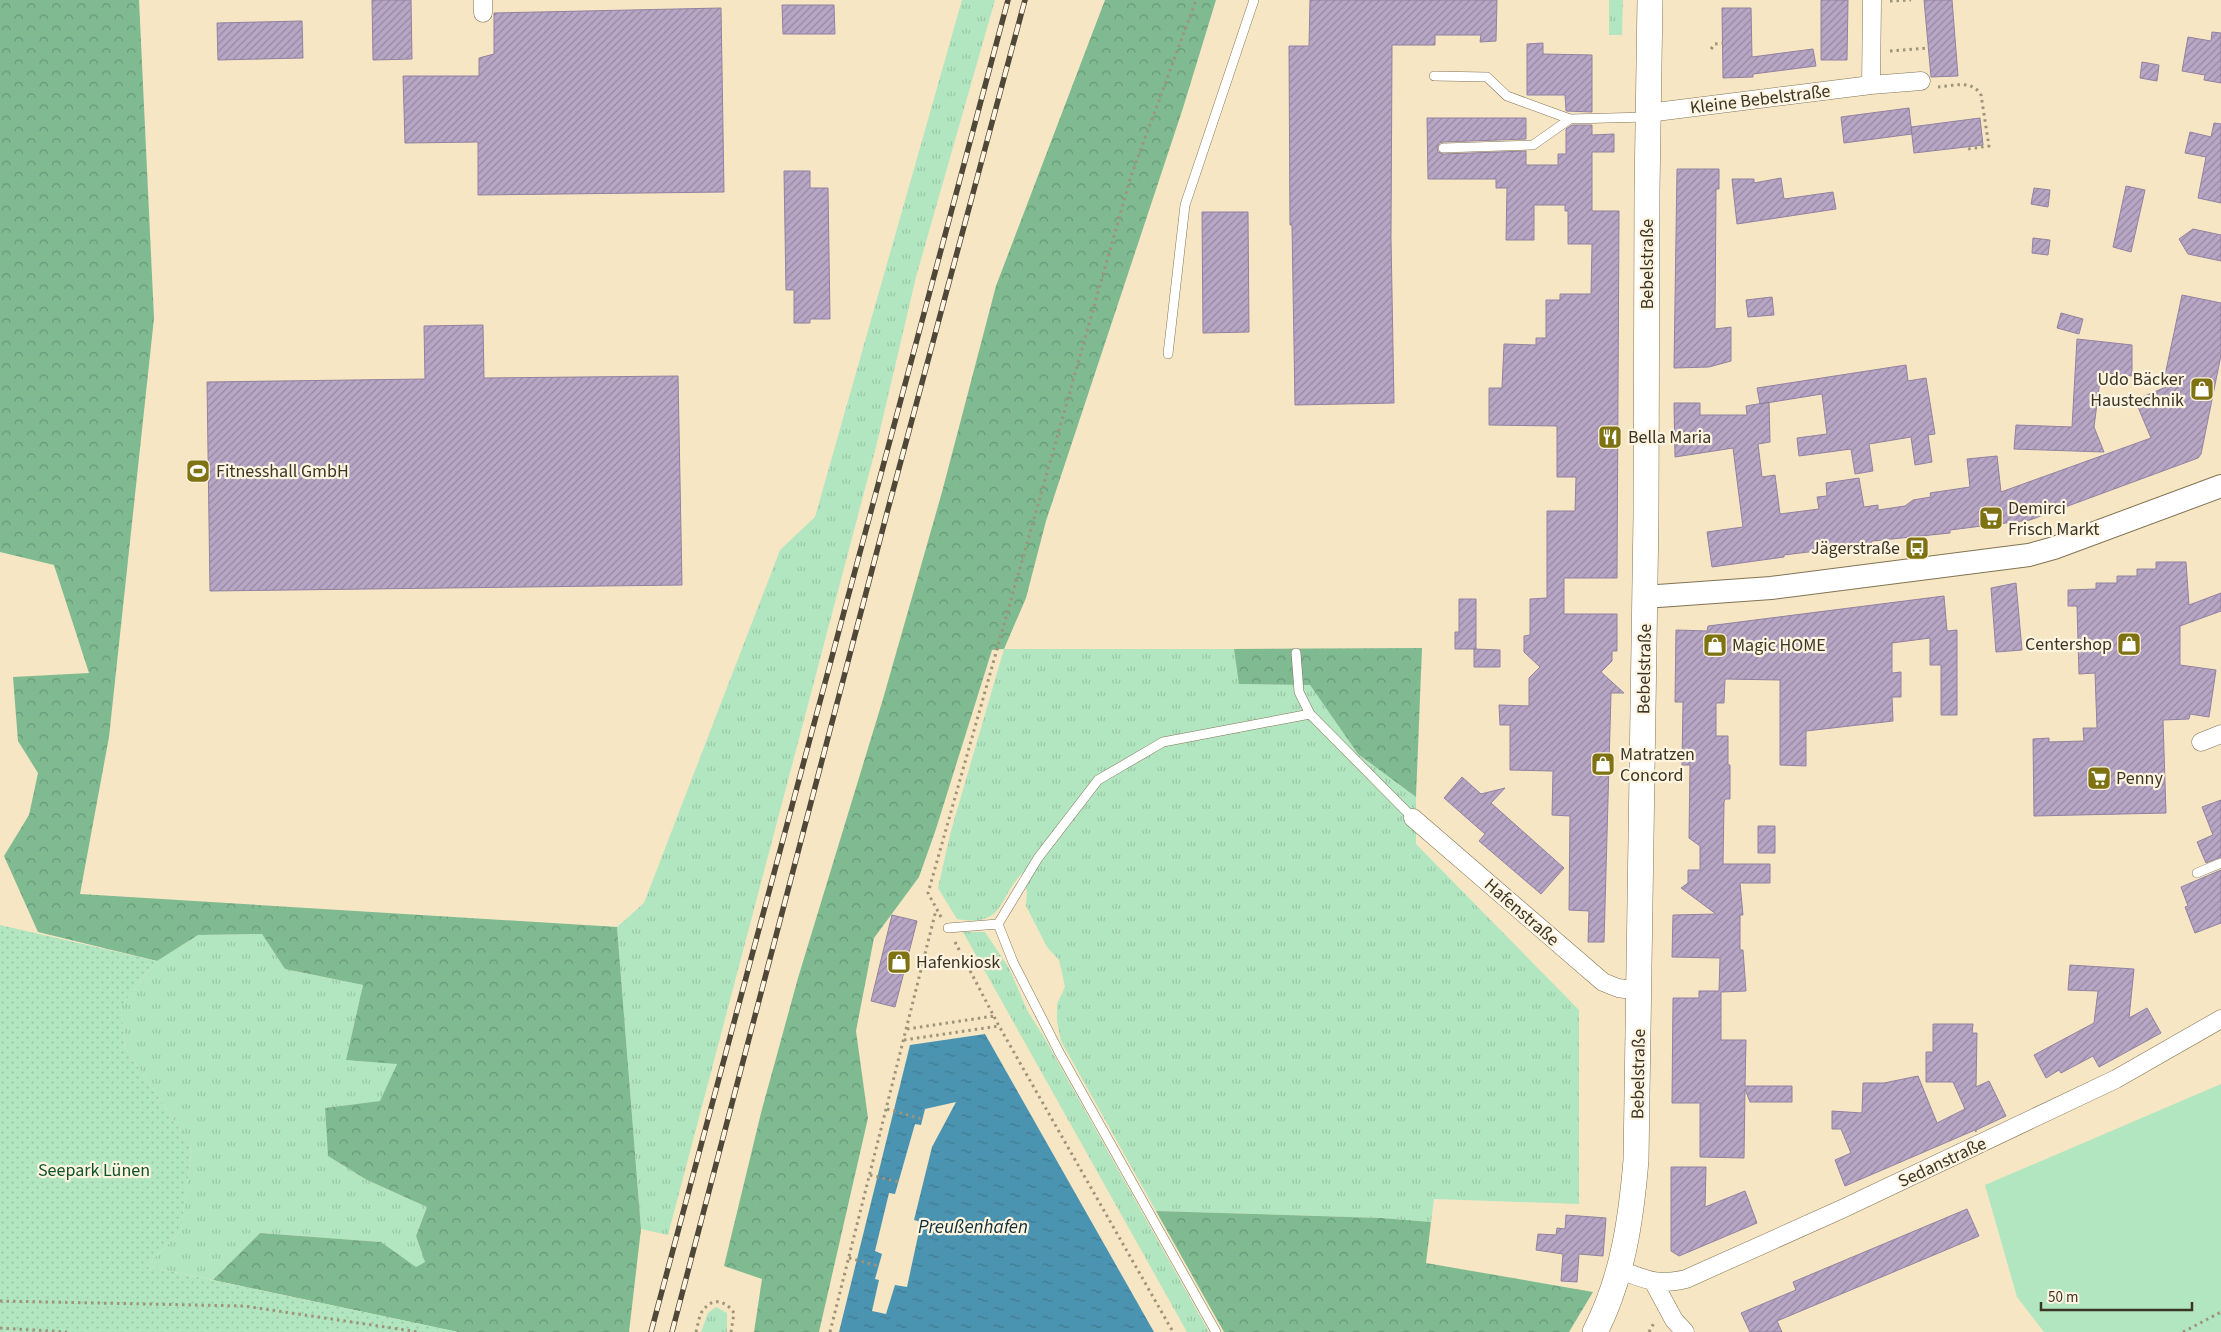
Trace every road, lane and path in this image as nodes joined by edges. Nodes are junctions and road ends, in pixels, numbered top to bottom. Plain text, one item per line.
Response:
1 (1196, 0) edge
2 (1254, 0) edge
3 (1650, 0) edge
4 (1872, 0) edge
5 (1723, 43) dead end
6 (1928, 48) dead end
7 (1711, 49) dead end
8 (1872, 52) junction
9 (1434, 76) dead end
10 (1920, 81) joint
11 (1871, 85) junction
12 (1648, 115) junction
13 (1570, 119) junction
14 (1443, 148) dead end
15 (1968, 149) dead end
16 (1168, 354) dead end
17 (2221, 486) edge
18 (1644, 597) junction
19 (1296, 653) dead end
20 (1310, 714) junction
21 (2221, 734) edge
22 (2201, 742) dead end
23 (1413, 818) joint
24 (2221, 863) edge
25 (2197, 873) dead end
26 (936, 910) junction
27 (998, 924) junction
28 (948, 928) junction
29 (1639, 991) junction
30 (994, 1016) junction
31 (2221, 1019) edge
32 (999, 1026) junction
33 (907, 1029) junction
34 (904, 1040) junction
35 (887, 1109) junction
36 (922, 1118) dead end
37 (870, 1175) junction
38 (899, 1182) dead end
39 (849, 1258) junction
40 (879, 1266) dead end
41 (1620, 1270) junction
42 (1654, 1283) junction
43 (0, 1301) edge
44 (2221, 1312) edge
45 (0, 1328) edge
46 (67, 1332) edge
47 (418, 1332) edge
48 (696, 1332) edge
49 (731, 1332) edge
50 (830, 1332) edge
51 (1173, 1332) edge
52 (1216, 1332) edge
53 (1595, 1332) edge
54 (1685, 1332) edge
55 (2183, 1332) edge

1 - 26 path
2 - 16 lane
3 - 12 main road, Bebelstraße
4 - 8 street
5 - 7 path
6 - 8 path
8 - 11 street
9 - 13 lane
10 - 11 street, Kleine Bebelstraße
10 - 15 path
11 - 12 street, Kleine Bebelstraße
12 - 13 lane
12 - 18 main road, Bebelstraße
13 - 14 lane
17 - 18 street
18 - 29 main road, Bebelstraße
19 - 20 lane
20 - 23 lane
20 - 27 lane
21 - 22 street
23 - 29 street, Hafenstraße
24 - 25 lane
26 - 28 path
26 - 33 path
27 - 28 lane
27 - 52 lane
28 - 30 path
29 - 41 main road, Bebelstraße
30 - 32 path
30 - 33 path
31 - 42 street, Sedanstraße
32 - 34 path
32 - 51 path
33 - 34 path
34 - 35 path
35 - 36 path
35 - 37 path
37 - 38 path
37 - 39 path
39 - 40 path
39 - 50 path
41 - 42 street, Sedanstraße
41 - 53 main road, Bebelstraße
42 - 54 street
43 - 47 path
44 - 55 path
45 - 46 path
48 - 49 path

